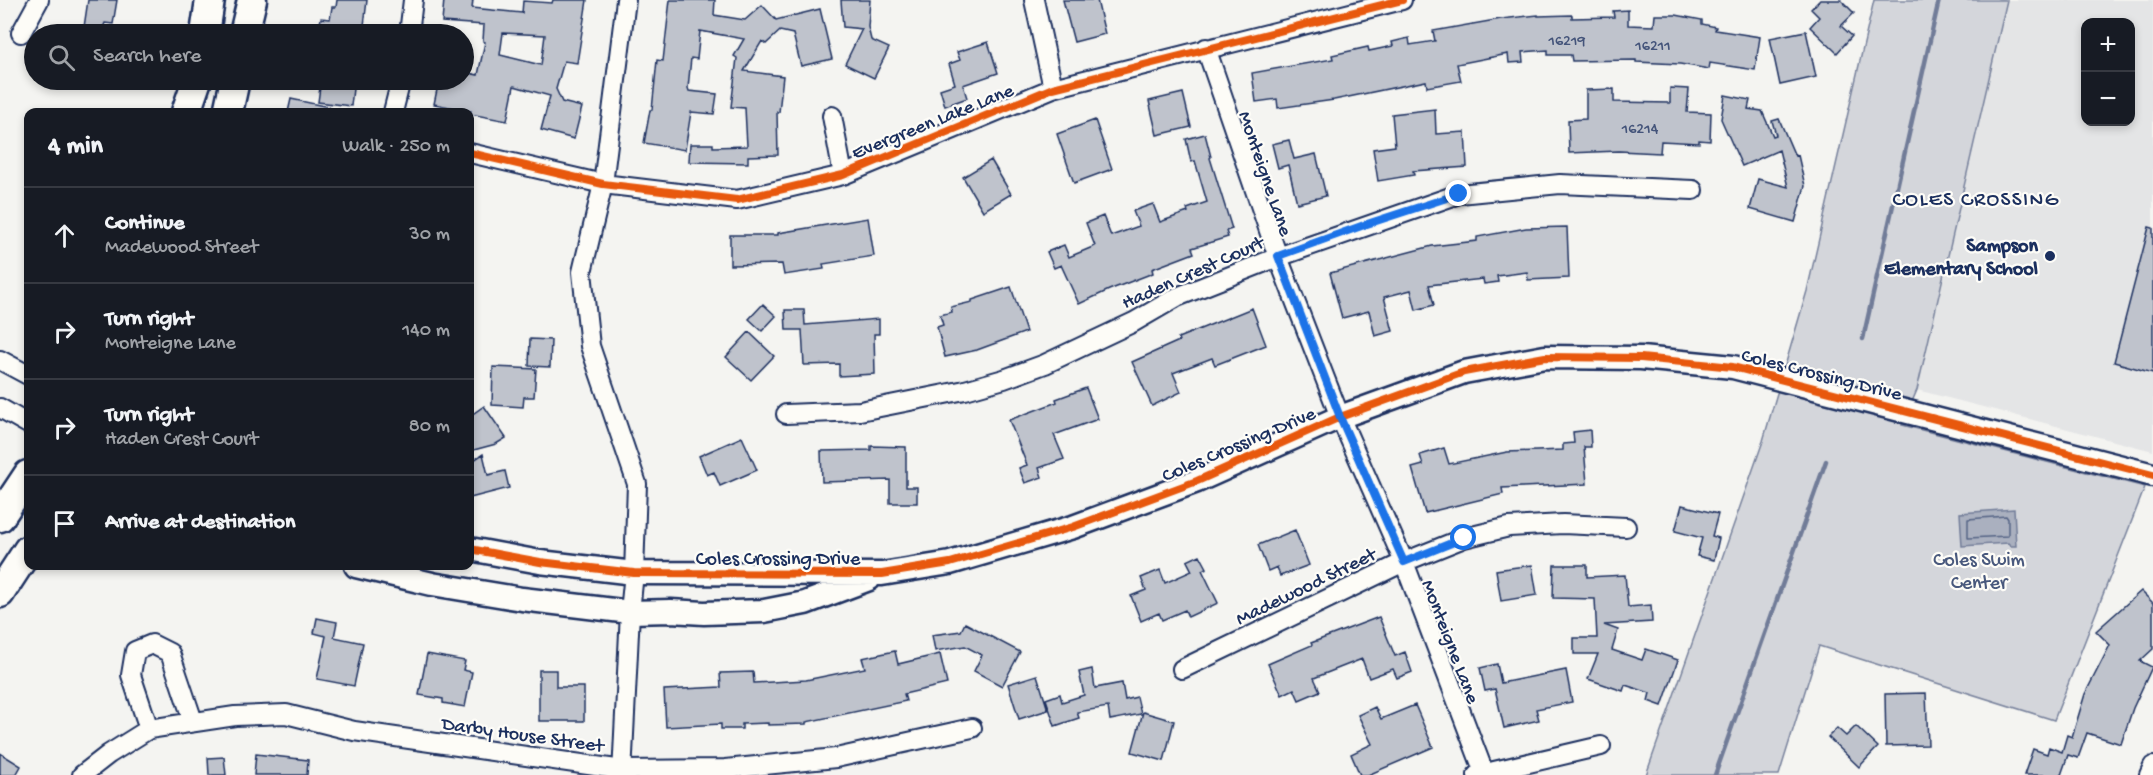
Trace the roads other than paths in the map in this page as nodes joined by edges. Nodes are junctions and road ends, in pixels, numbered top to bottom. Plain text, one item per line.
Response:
1 (39, 0) edge
2 (210, 0) edge
3 (252, 0) edge
4 (413, 0) edge
5 (626, 0) edge
6 (1034, 0) edge
7 (1402, 0) edge
8 (1368, 4) edge
9 (26, 24) edge
10 (206, 24) edge
11 (246, 24) edge
12 (410, 24) edge
13 (24, 28) edge
14 (21, 33) dead end
15 (1206, 48) junction
16 (1053, 88) junction
17 (193, 90) edge
18 (233, 90) edge
19 (398, 90) edge
20 (187, 108) edge
21 (229, 108) edge
22 (394, 108) edge
23 (832, 116) dead end
24 (474, 154) edge
25 (843, 175) junction
26 (603, 184) junction
27 (1693, 190) dead end
28 (1278, 256) junction
29 (1, 363) edge
30 (24, 373) edge
31 (0, 408) edge
32 (786, 414) dead end
33 (1340, 417) junction
34 (24, 422) edge
35 (2153, 475) edge
36 (24, 481) edge
37 (0, 517) edge
38 (1626, 527) dead end
39 (474, 550) edge
40 (24, 556) edge
41 (1404, 562) junction
42 (373, 570) edge
43 (634, 573) junction
44 (882, 574) junction
45 (0, 593) edge
46 (630, 612) junction
47 (1182, 669) dead end
48 (193, 721) junction
49 (972, 728) dead end
50 (149, 729) junction
51 (1601, 746) dead end
52 (2153, 766) edge
53 (623, 773) edge
54 (1482, 774) edge
55 (82, 775) edge
56 (2149, 775) edge

1 - 9 street
2 - 10 main road
3 - 11 main road
4 - 12 street
5 - 26 street
6 - 16 street
7 - 8 street, Evergreen Lake Lane
8 - 15 street, Evergreen Lake Lane
13 - 14 street
15 - 16 street, Evergreen Lake Lane
15 - 28 street, Monteigne Lane
16 - 25 street, Evergreen Lake Lane
17 - 20 main road
18 - 21 main road
19 - 22 street
23 - 25 street
24 - 26 street, Evergreen Lake Lane
25 - 26 street, Evergreen Lake Lane
26 - 43 street
27 - 28 street, Haden Crest Court
28 - 32 street, Haden Crest Court
28 - 33 street, Monteigne Lane
29 - 30 street
31 - 34 street
33 - 35 street, Coles Crossing Drive
33 - 41 street, Monteigne Lane
33 - 44 street, Coles Crossing Drive
36 - 37 main road
38 - 41 street, Madewood Street
39 - 43 street, Coles Crossing Drive
40 - 45 main road
41 - 47 street, Madewood Street
41 - 54 street, Monteigne Lane
42 - 46 street, Coles Crossing Drive
43 - 44 street, Coles Crossing Drive
43 - 46 street
44 - 46 street, Coles Crossing Drive
46 - 53 street
48 - 50 street, Darby House Street
48 - 50 street
48 - 53 street, Darby House Street
49 - 53 street, Darby House Street
50 - 55 street, Darby House Street
51 - 54 street
52 - 56 street

